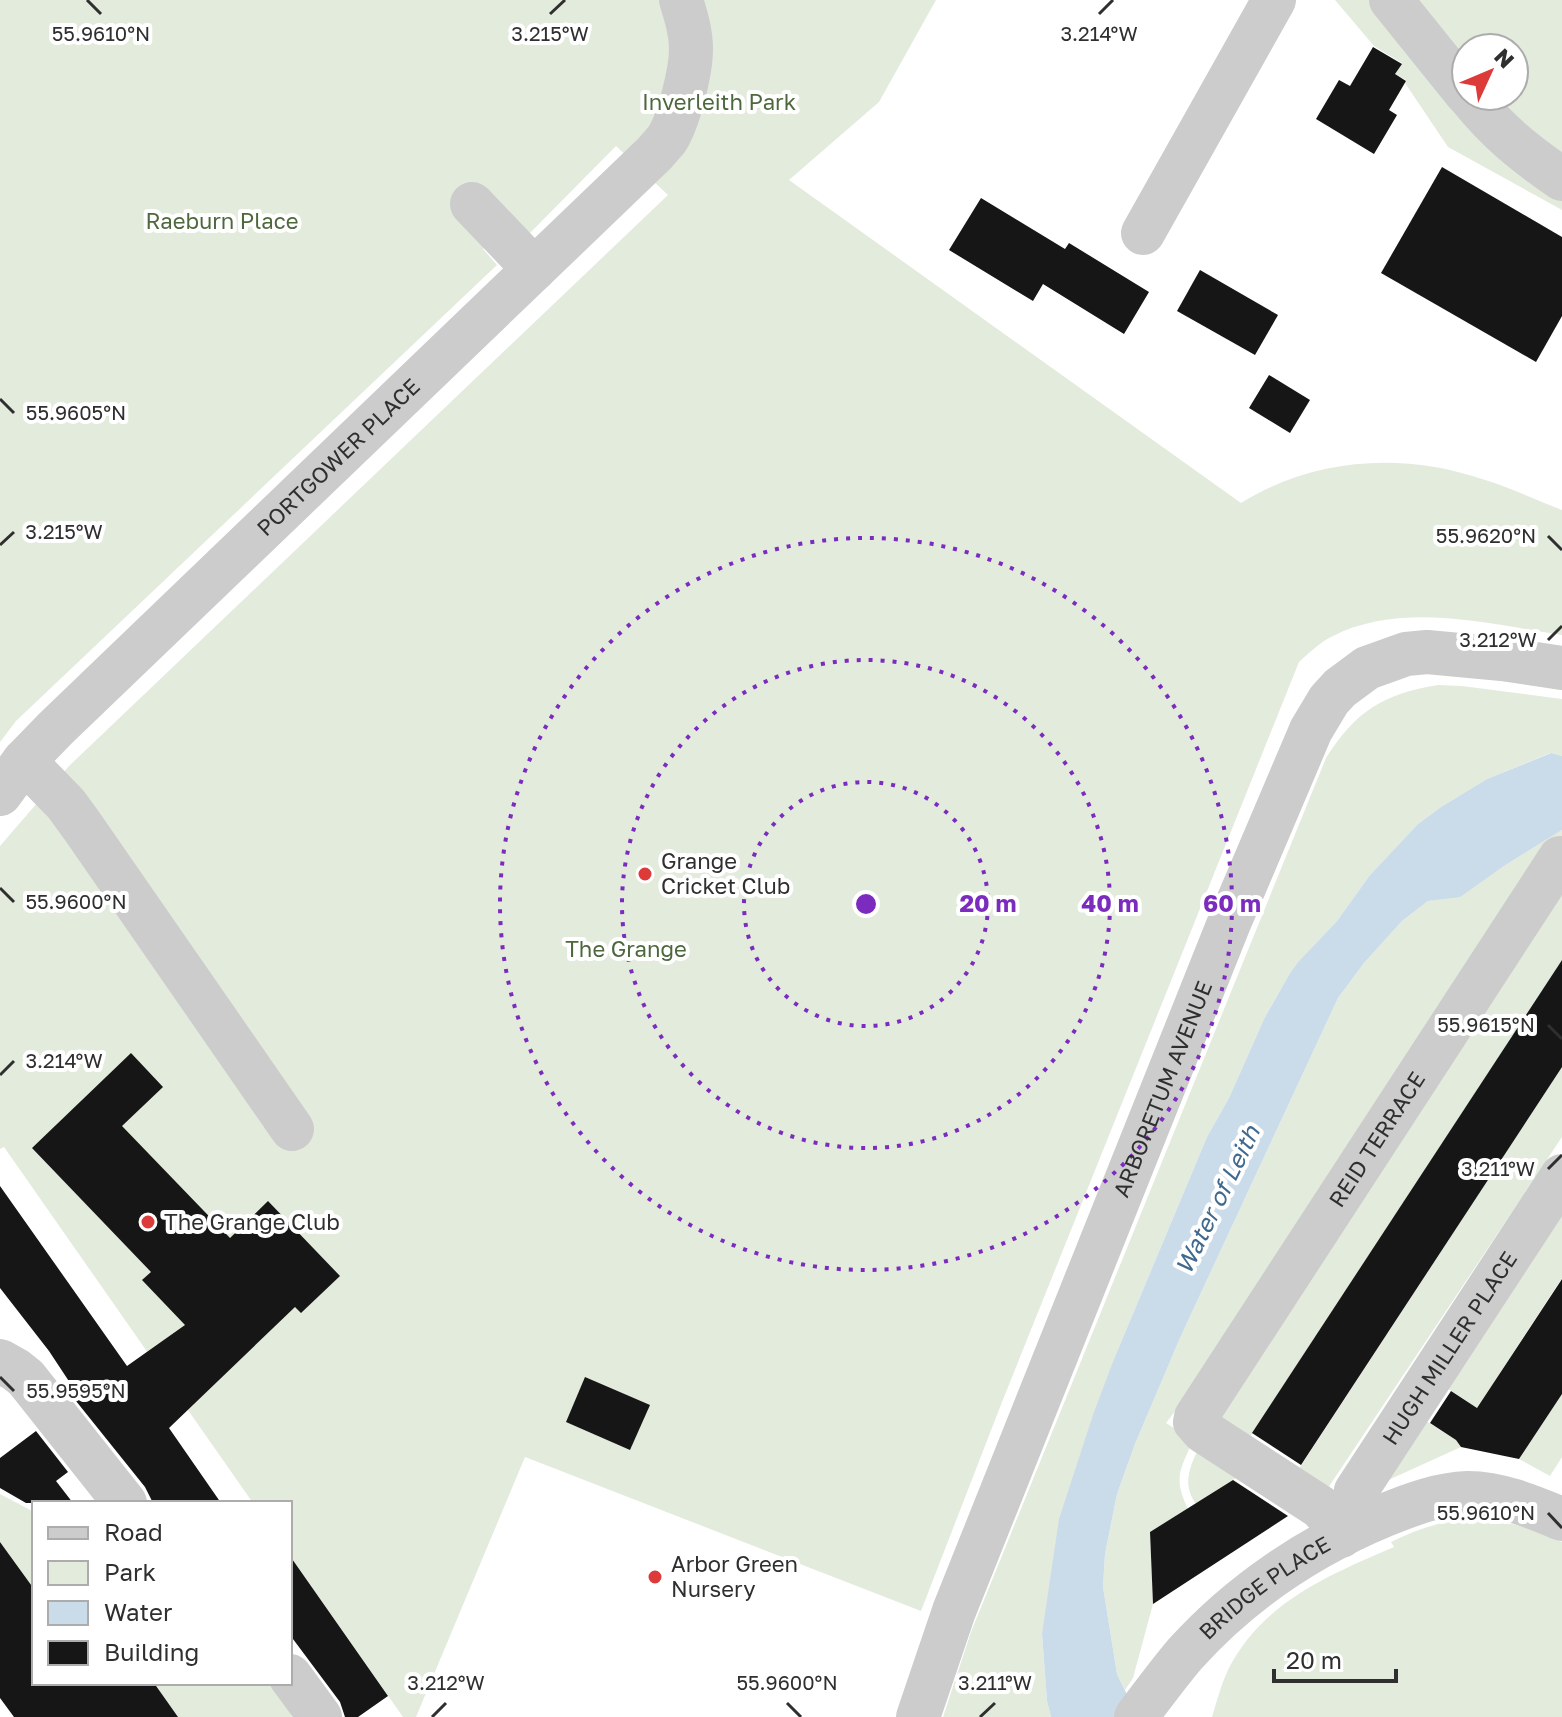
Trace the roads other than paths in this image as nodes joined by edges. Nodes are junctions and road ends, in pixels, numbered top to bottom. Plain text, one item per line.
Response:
1 (681, 0) edge
2 (1274, 0) edge
3 (1391, 0) edge
4 (1450, 73) edge
5 (1482, 112) edge
6 (1562, 179) edge
7 (472, 204) dead end
8 (1143, 233) dead end
9 (534, 269) junction
10 (1562, 668) edge
11 (12, 778) edge
12 (1560, 858) edge
13 (292, 1129) dead end
14 (1562, 1176) edge
15 (0, 1361) edge
16 (1195, 1422) joint
17 (123, 1501) edge
18 (1557, 1507) edge
19 (1356, 1529) junction
20 (292, 1679) edge
21 (1139, 1713) edge
22 (320, 1717) edge
23 (918, 1717) edge

1 - 9 street, PORTGOWER PLACE
2 - 8 street
3 - 4 street
5 - 6 street
7 - 9 street
9 - 11 street, PORTGOWER PLACE
10 - 23 street, ARBORETUM AVENUE
11 - 13 street
12 - 16 street, REID TERRACE
14 - 19 street, HUGH MILLER PLACE
15 - 17 street
16 - 19 street, BRIDGE PLACE
18 - 19 street
19 - 21 street, BRIDGE PLACE
20 - 22 street

